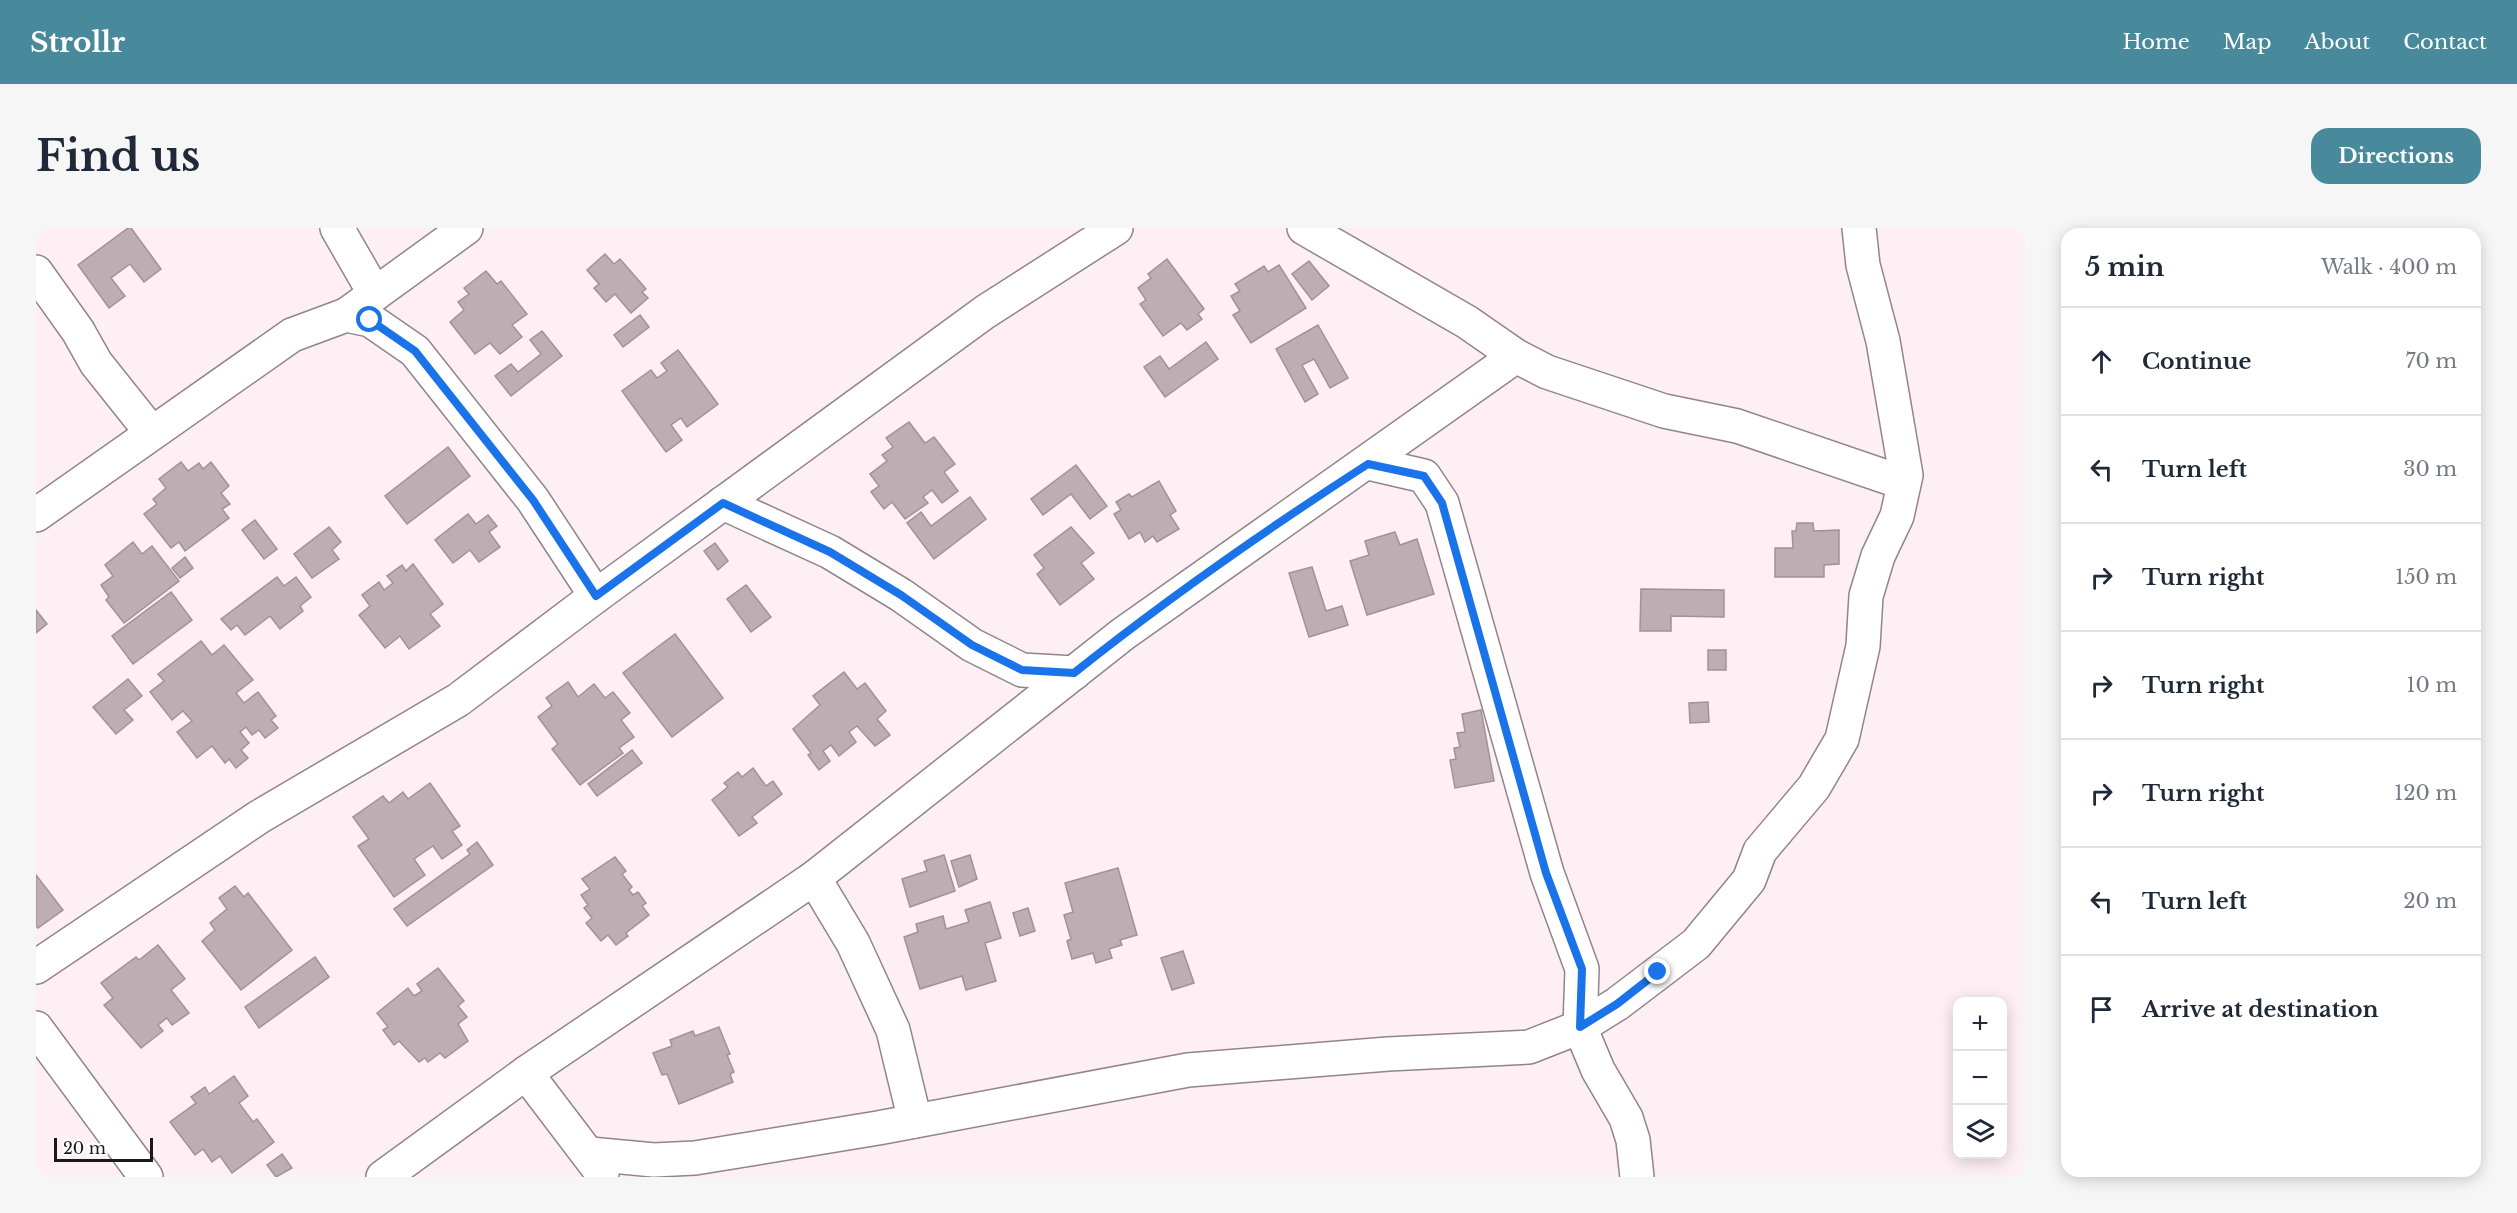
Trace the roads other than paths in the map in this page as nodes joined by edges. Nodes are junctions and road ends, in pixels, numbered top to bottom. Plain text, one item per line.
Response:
1 (337, 228) edge
2 (466, 228) edge
3 (1116, 228) edge
4 (1304, 228) edge
5 (1858, 228) edge
6 (36, 272) edge
7 (375, 294) junction
8 (346, 315) junction
9 (1516, 356) junction
10 (151, 432) junction
11 (1368, 464) junction
12 (1904, 483) junction
13 (723, 503) junction
14 (36, 515) edge
15 (596, 596) junction
16 (1074, 673) junction
17 (813, 878) junction
18 (36, 967) edge
19 (1580, 1027) junction
20 (36, 1028) edge
21 (526, 1073) junction
22 (915, 1121) junction
23 (597, 1166) edge
24 (146, 1177) edge
25 (383, 1177) edge
26 (1637, 1177) edge

1 - 7 street
2 - 7 street
3 - 13 street
4 - 9 street
5 - 12 street
6 - 10 street
7 - 8 street
8 - 10 street
8 - 15 street
9 - 11 street
9 - 12 street
10 - 14 street
11 - 16 street
11 - 19 street
12 - 19 street
13 - 15 street
13 - 16 street
15 - 18 street
16 - 17 street
17 - 21 street
17 - 22 street
19 - 22 street
19 - 26 street
20 - 24 street
21 - 23 street
21 - 25 street
22 - 23 street

